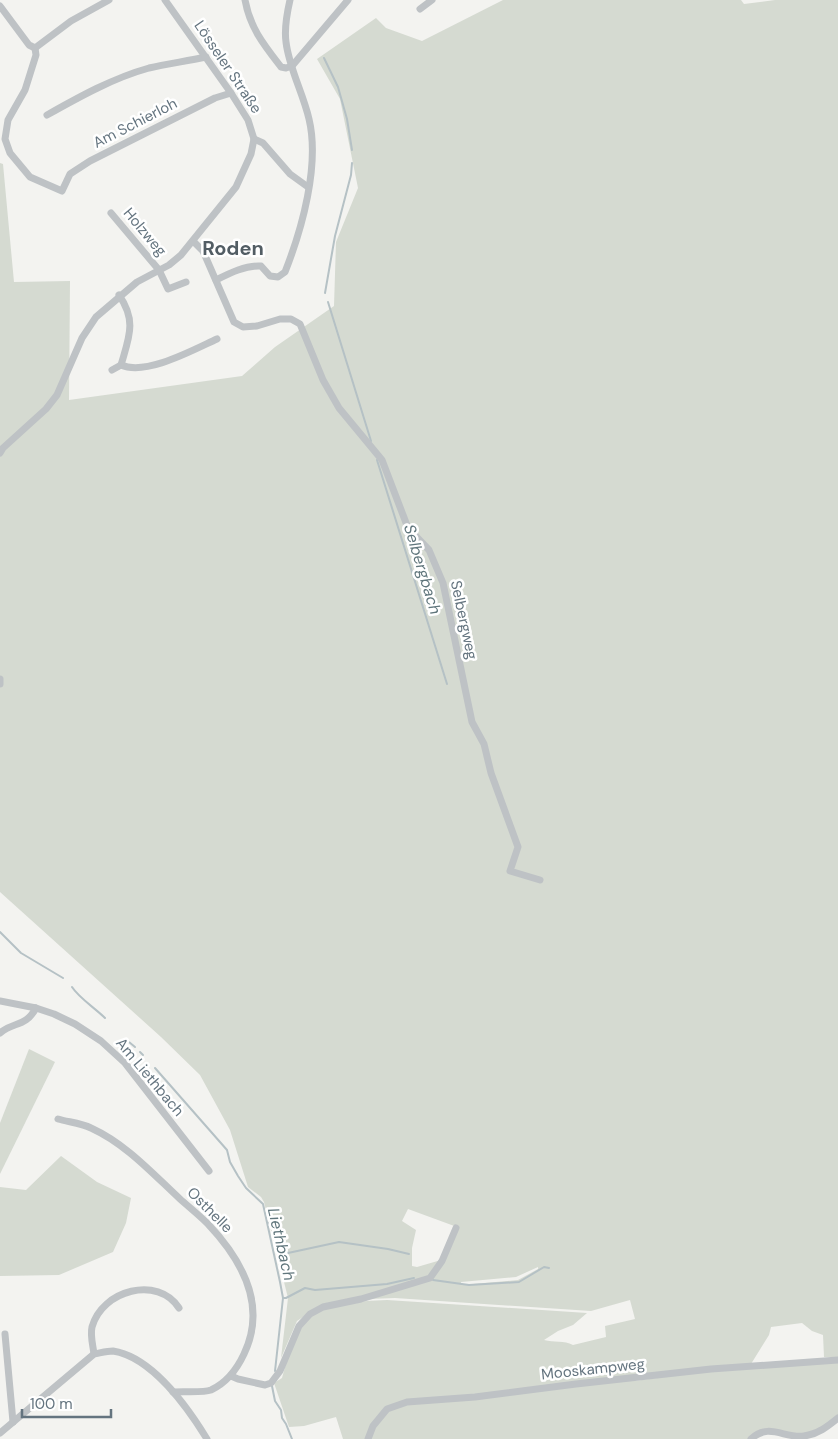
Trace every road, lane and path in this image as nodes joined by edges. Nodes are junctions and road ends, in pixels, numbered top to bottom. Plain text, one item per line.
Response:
1 (109, 0) edge
2 (164, 0) edge
3 (245, 0) edge
4 (290, 0) edge
5 (348, 0) edge
6 (432, 0) edge
7 (0, 6) edge
8 (420, 9) dead end
9 (35, 48) junction
10 (206, 57) junction
11 (292, 66) junction
12 (230, 92) junction
13 (47, 114) dead end
14 (254, 139) junction
15 (308, 187) junction
16 (111, 212) dead end
17 (194, 241) junction
18 (159, 270) junction
19 (216, 280) junction
20 (186, 282) dead end
21 (119, 296) junction
22 (217, 339) dead end
23 (121, 364) junction
24 (112, 370) dead end
25 (0, 454) edge
26 (0, 679) edge
27 (0, 684) edge
28 (540, 880) dead end
29 (0, 1001) edge
30 (36, 1008) junction
31 (0, 1033) edge
32 (58, 1119) dead end
33 (209, 1171) dead end
34 (456, 1228) dead end
35 (179, 1308) dead end
36 (4, 1334) dead end
37 (94, 1354) junction
38 (838, 1360) edge
39 (231, 1376) junction
40 (173, 1392) junction
41 (838, 1418) edge
42 (13, 1422) junction
43 (0, 1434) edge
44 (207, 1439) edge
45 (368, 1439) edge
46 (751, 1439) edge

1 - 9 street
2 - 10 street, Lösseler Straße
3 - 11 street
4 - 11 street
5 - 11 street
6 - 8 street
7 - 9 street
9 - 12 street, Am Schierloh
10 - 12 street, Lösseler Straße
10 - 13 street
11 - 15 street
12 - 14 street, Lösseler Straße
14 - 15 street
14 - 17 street, Lösseler Straße
15 - 19 street
16 - 18 street, Holzweg
17 - 18 street, Lösseler Straße
17 - 19 street, Selbergweg
18 - 20 street
18 - 21 street, Lösseler Straße
19 - 28 street, Selbergweg
21 - 23 street
21 - 25 street, Lösseler Straße
22 - 23 street
23 - 24 street
26 - 27 street
29 - 30 street, Am Liethbach
30 - 31 street
30 - 33 street, Am Liethbach
32 - 39 street, Osthelle
34 - 39 street
35 - 37 street
36 - 42 street
37 - 40 street
37 - 42 street
38 - 45 street, Mooskampweg
39 - 40 street, Osthelle
40 - 44 street
41 - 46 street
42 - 43 street

